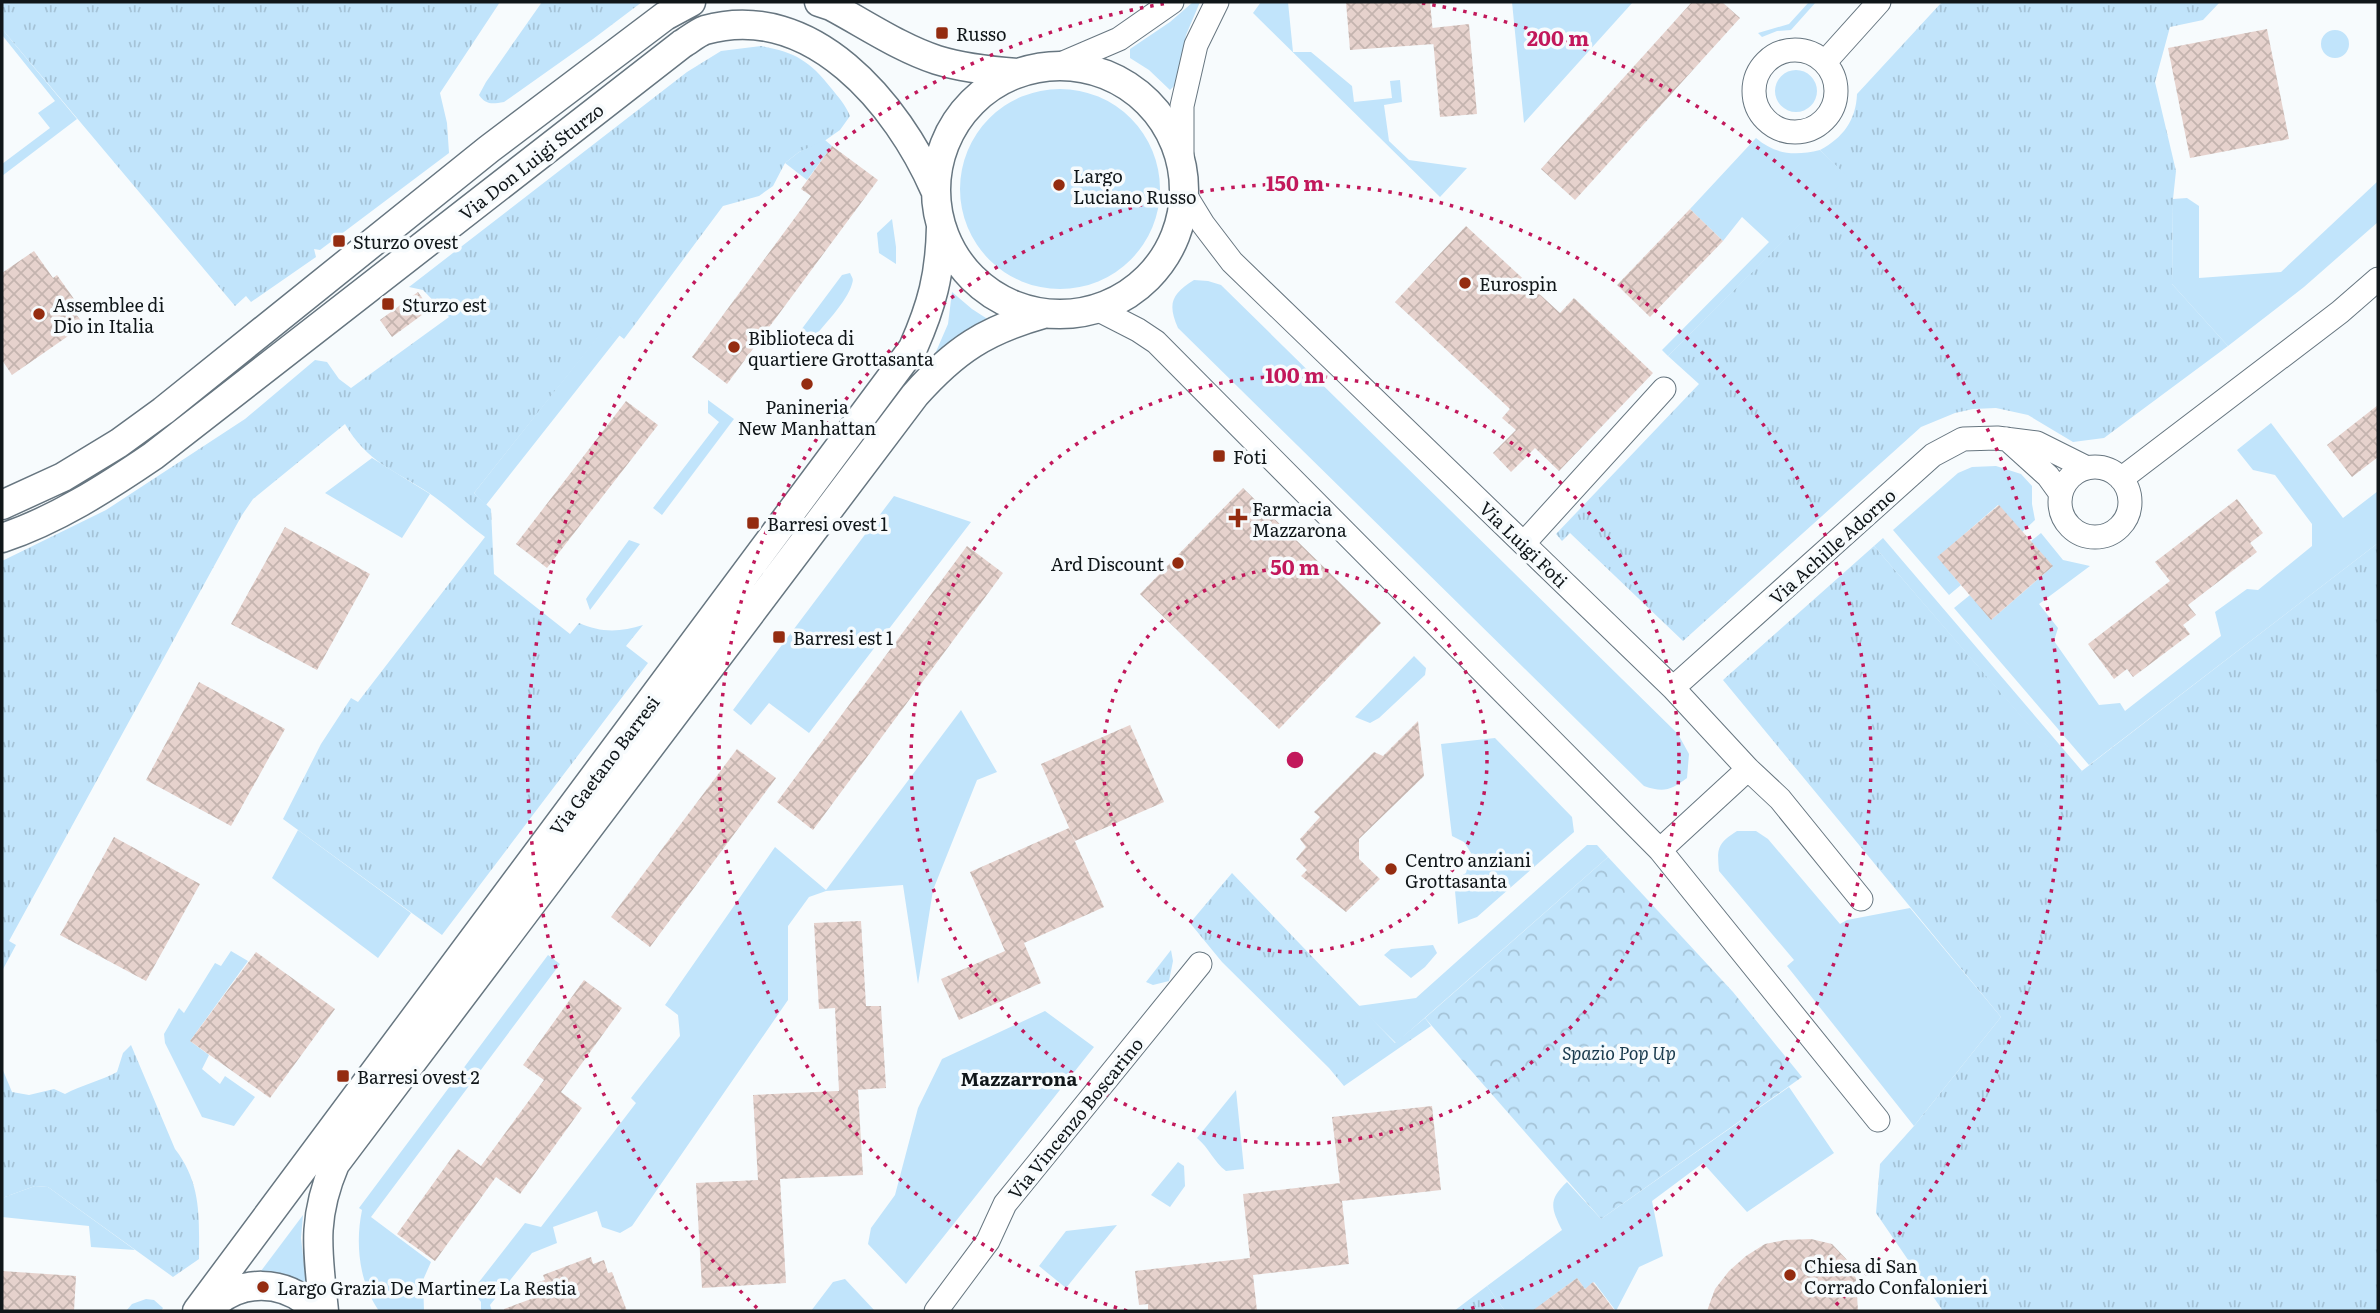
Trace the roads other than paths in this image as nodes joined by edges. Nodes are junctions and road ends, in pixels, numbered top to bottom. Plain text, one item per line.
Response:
1 (691, 2) edge
2 (819, 2) edge
3 (1172, 2) edge
4 (1217, 2) edge
5 (1879, 2) edge
6 (1825, 62) dead end
7 (1056, 65) junction
8 (1017, 73) junction
9 (1183, 182) junction
10 (935, 190) junction
11 (941, 227) junction
12 (2378, 279) edge
13 (1097, 309) junction
14 (1043, 314) junction
15 (1664, 389) dead end
16 (2007, 439) junction
17 (2087, 468) junction
18 (2121, 479) junction
19 (2061, 494) junction
20 (2, 505) edge
21 (2, 538) edge
22 (1524, 543) junction
23 (1674, 688) junction
24 (1748, 769) junction
25 (1660, 850) junction
26 (1861, 899) dead end
27 (1200, 964) dead end
28 (1878, 1121) dead end
29 (204, 1311) edge
30 (317, 1311) edge
31 (324, 1311) edge
32 (936, 1311) edge

1 - 20 street, Via Don Luigi Sturzo
2 - 8 street
3 - 7 street
4 - 9 street
5 - 6 street
7 - 8 street
7 - 9 street
8 - 10 street
9 - 13 street
9 - 22 street, Via Luigi Foti
10 - 11 street
10 - 21 street, Via Don Luigi Sturzo
11 - 14 street
11 - 29 street, Via Gaetano Barresi
12 - 18 street
13 - 14 street
13 - 25 street
14 - 31 street, Via Gaetano Barresi
15 - 22 street
16 - 17 street, Via Achille Adorno
16 - 19 street
16 - 23 street, Via Achille Adorno
17 - 18 street
17 - 19 street
18 - 19 street
22 - 23 street, Via Luigi Foti
23 - 24 street, Via Luigi Foti
24 - 25 street
24 - 26 street, Via Luigi Foti
25 - 28 street
27 - 32 street, Via Vincenzo Boscarino
29 - 30 street

